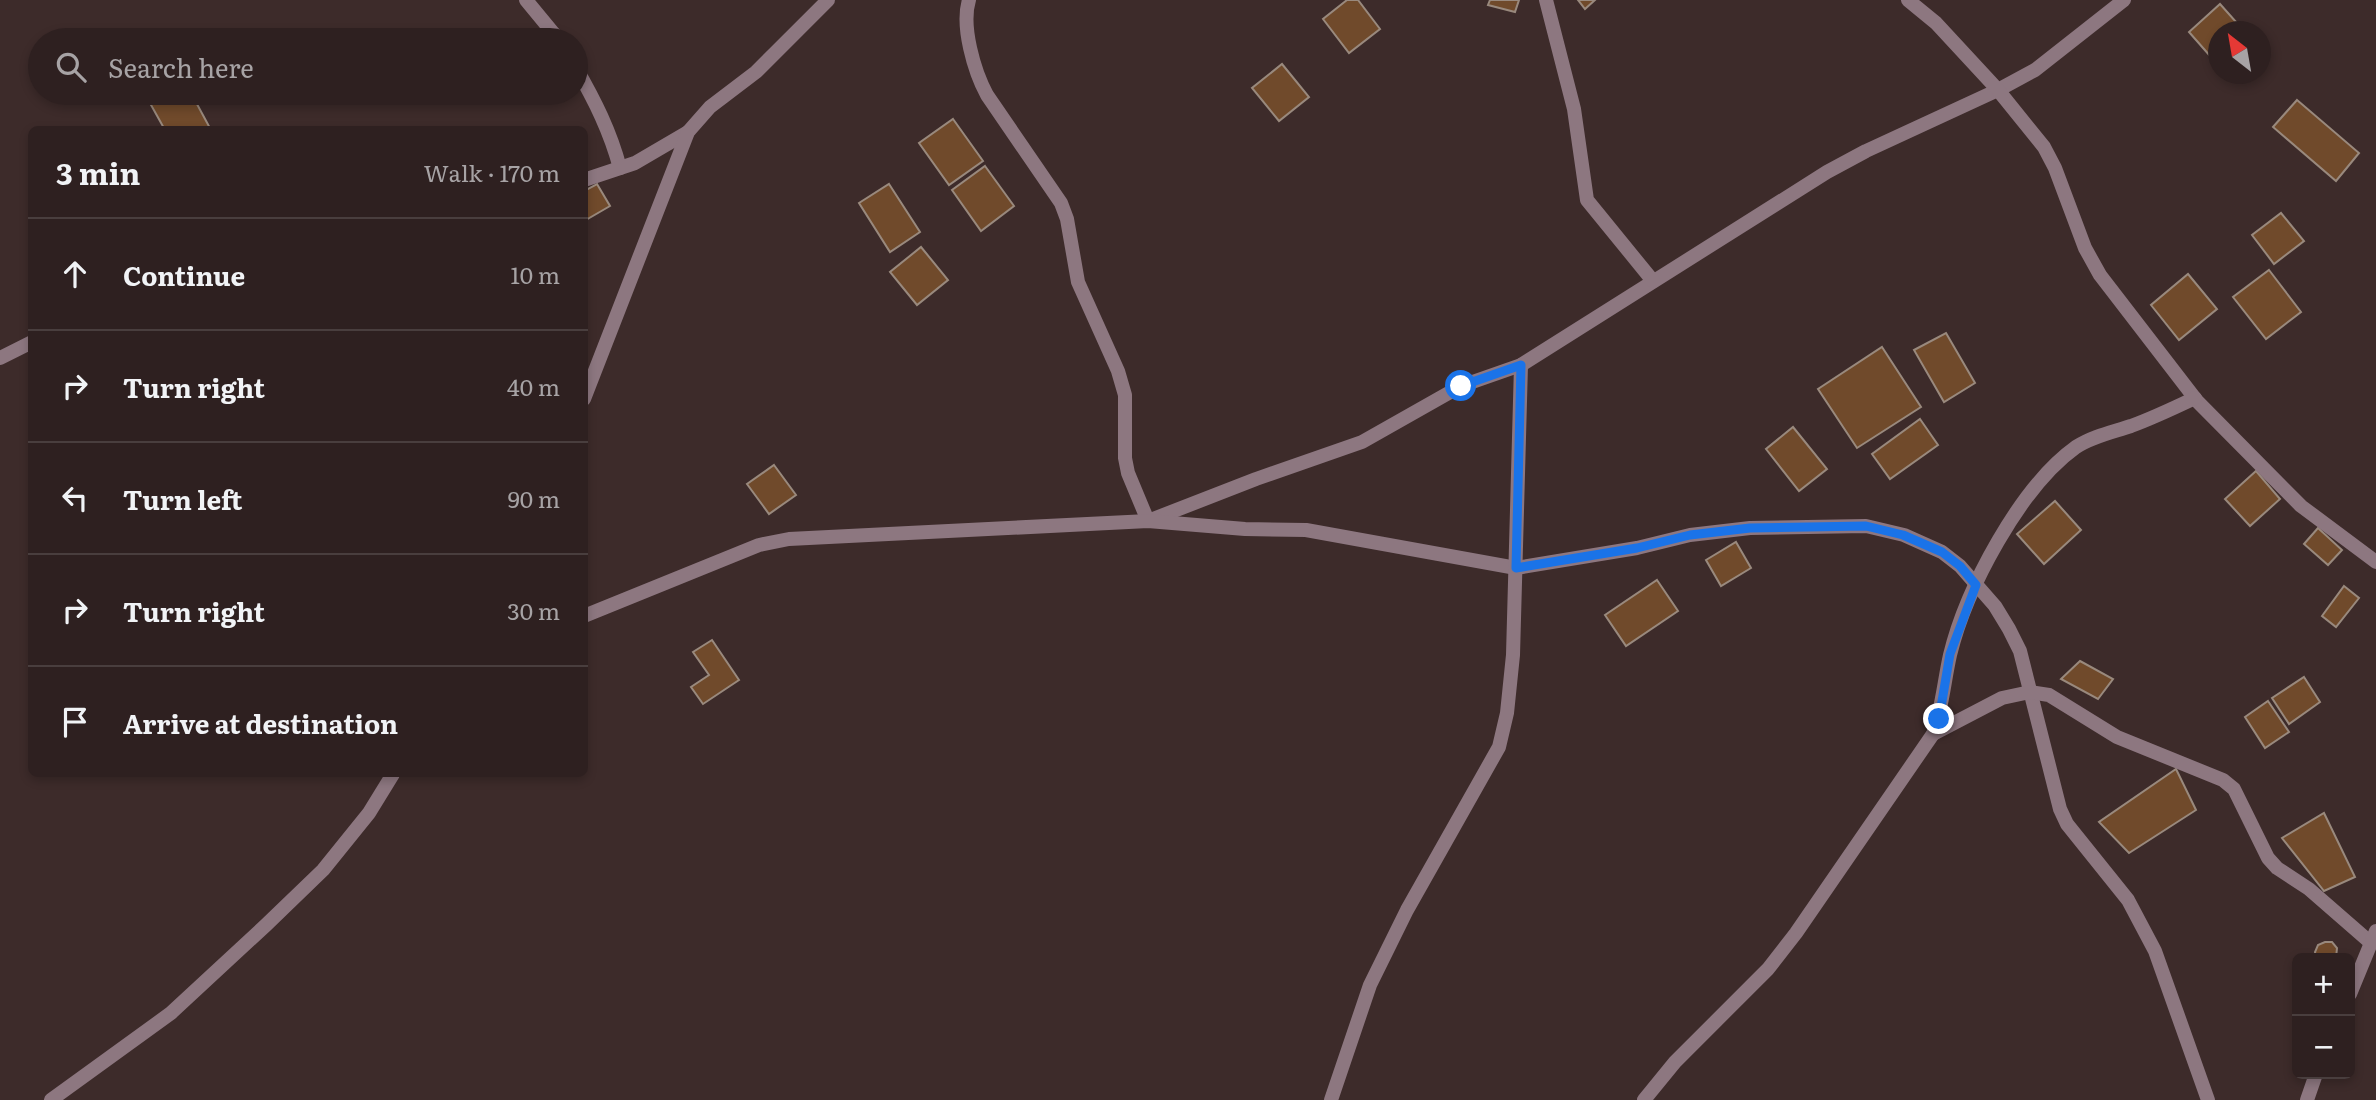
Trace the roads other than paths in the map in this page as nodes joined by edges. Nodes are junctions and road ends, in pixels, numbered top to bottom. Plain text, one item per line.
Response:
1 (526, 0) edge
2 (828, 0) edge
3 (969, 0) edge
4 (1546, 0) edge
5 (1908, 0) edge
6 (2124, 0) edge
7 (549, 28) edge
8 (588, 88) edge
9 (1998, 90) junction
10 (688, 132) junction
11 (620, 168) junction
12 (588, 179) edge
13 (1653, 281) junction
14 (28, 344) edge
15 (0, 358) edge
16 (1521, 365) junction
17 (588, 389) edge
18 (2195, 398) junction
19 (1148, 521) junction
20 (2376, 562) edge
21 (1516, 568) junction
22 (1976, 585) junction
23 (588, 614) edge
24 (2030, 692) junction
25 (1933, 734) junction
26 (391, 777) edge
27 (2374, 937) edge
28 (2355, 982) edge
29 (2314, 1079) edge
30 (51, 1100) edge
31 (1331, 1100) edge
32 (1644, 1100) edge
33 (2208, 1100) edge
34 (2307, 1100) edge

1 - 7 street
2 - 10 street
3 - 19 street
4 - 13 street
5 - 9 street
6 - 9 street
8 - 11 street
9 - 13 street
9 - 18 street
10 - 11 street
10 - 17 street
11 - 12 street
13 - 16 street
14 - 15 street
16 - 19 street
16 - 21 street
18 - 20 street
18 - 22 street
19 - 21 street
19 - 23 street
21 - 22 street
21 - 31 street
22 - 24 street
22 - 25 street
24 - 25 street
24 - 27 street
24 - 33 street
25 - 32 street
26 - 30 street
27 - 28 street
29 - 34 street

